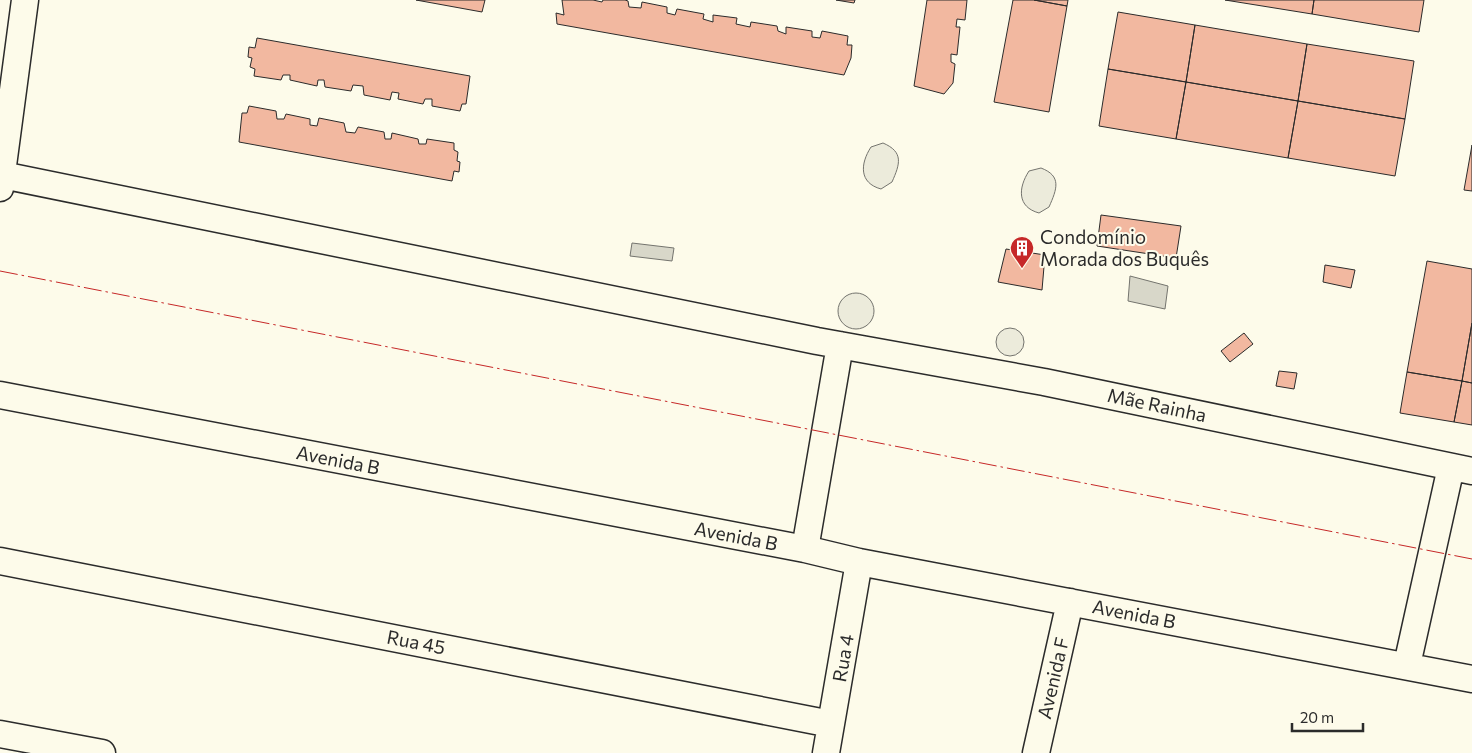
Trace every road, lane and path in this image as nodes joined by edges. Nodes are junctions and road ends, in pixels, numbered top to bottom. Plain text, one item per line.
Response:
1 (25, 0) edge
2 (1, 181) edge
3 (840, 345) junction
4 (0, 396) edge
5 (1461, 469) edge
6 (805, 549) junction
7 (0, 561) edge
8 (859, 562) junction
9 (1070, 602) junction
10 (1407, 665) junction
11 (1472, 679) edge
12 (832, 724) junction
13 (0, 734) edge
14 (102, 753) edge
15 (826, 753) edge
16 (1036, 753) edge

1 - 2 street
2 - 3 street, Mãe Rainha
3 - 5 street, Mãe Rainha
3 - 6 street
4 - 6 street, Avenida B
5 - 10 street
6 - 8 street, Avenida B
7 - 12 street, Rua 45
8 - 9 street, Avenida B
8 - 12 street, Rua 4
9 - 10 street, Avenida B
9 - 16 street, Avenida F
10 - 11 street, Avenida B
12 - 15 street, Rua 4
13 - 14 street

